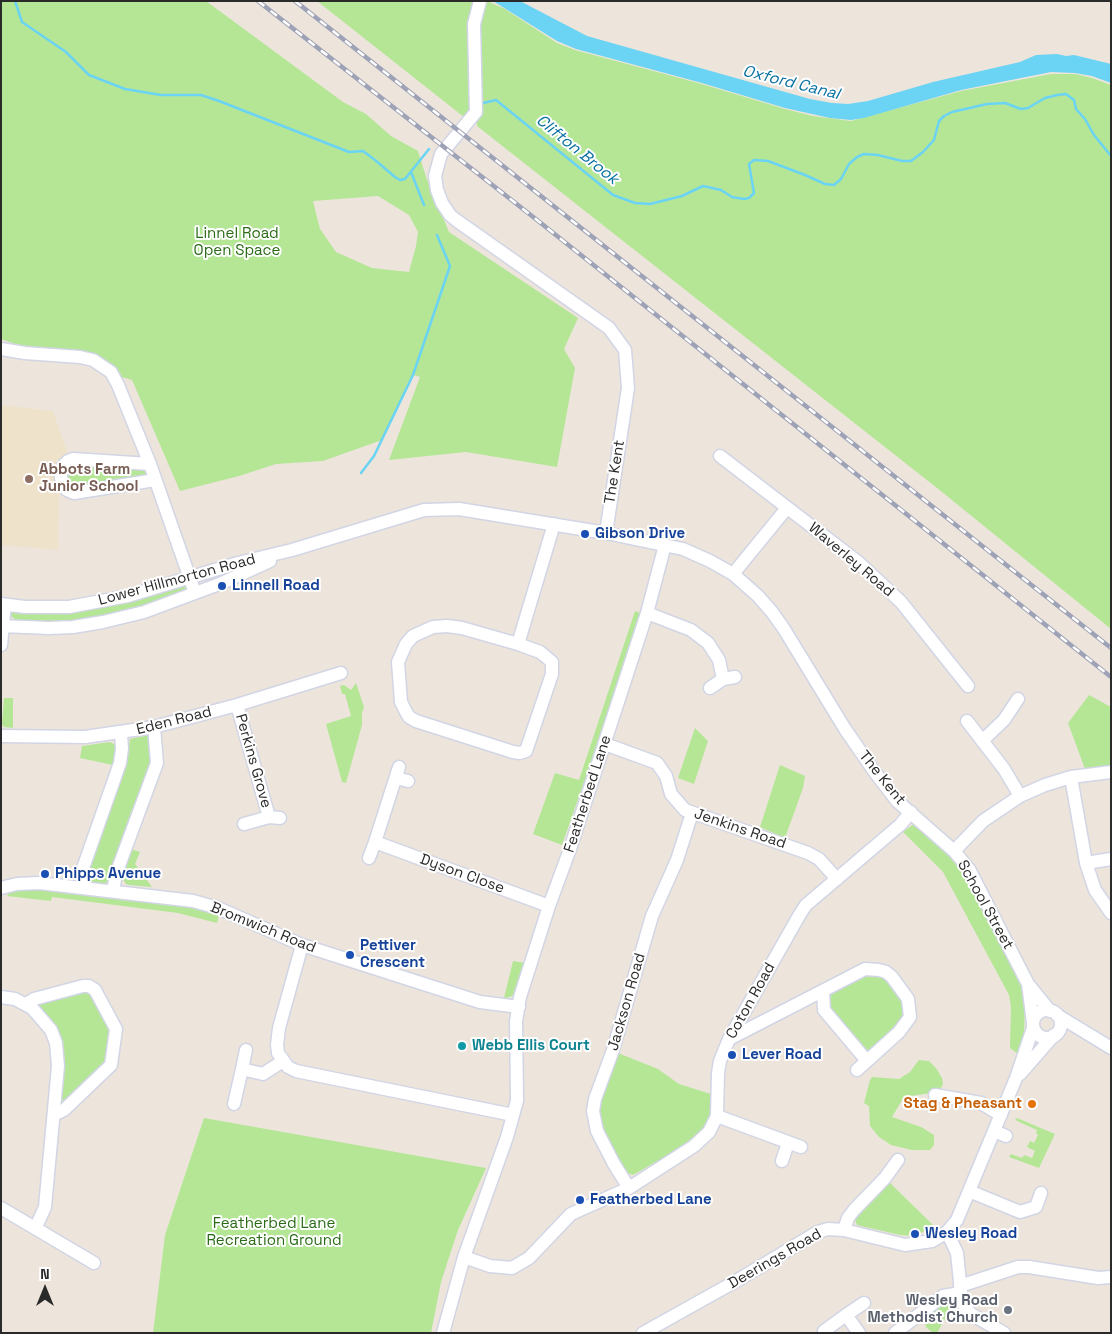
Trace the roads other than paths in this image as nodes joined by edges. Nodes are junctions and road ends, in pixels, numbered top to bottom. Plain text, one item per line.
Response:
1 (480, 4) edge
2 (1, 349) edge
3 (720, 456) dead end
4 (150, 464) junction
5 (156, 480) junction
6 (787, 508) junction
7 (554, 524) junction
8 (606, 533) junction
9 (665, 545) junction
10 (292, 550) junction
11 (733, 574) junction
12 (190, 578) junction
13 (195, 593) junction
14 (3, 604) edge
15 (647, 613) junction
16 (2, 626) edge
17 (1, 644) edge
18 (518, 644) junction
19 (343, 673) dead end
20 (968, 686) dead end
21 (710, 688) dead end
22 (1018, 699) dead end
23 (236, 705) junction
24 (967, 721) dead end
25 (154, 727) junction
26 (122, 733) junction
27 (1, 736) edge
28 (982, 741) junction
29 (605, 744) junction
30 (1111, 772) edge
31 (401, 776) dead end
32 (1071, 777) junction
33 (1020, 796) junction
34 (911, 812) junction
35 (692, 813) junction
36 (244, 824) dead end
37 (375, 842) junction
38 (954, 851) junction
39 (369, 858) dead end
40 (1111, 859) edge
41 (1086, 863) junction
42 (837, 879) junction
43 (1, 888) edge
44 (83, 888) junction
45 (113, 892) junction
46 (549, 906) junction
47 (1111, 913) edge
48 (302, 945) junction
49 (1028, 984) junction
50 (823, 991) junction
51 (1, 997) edge
52 (800, 1003) junction
53 (26, 1004) junction
54 (519, 1007) junction
55 (824, 1010) junction
56 (1054, 1013) junction
57 (1033, 1025) junction
58 (1055, 1034) junction
59 (1094, 1038) junction
60 (729, 1039) junction
61 (1111, 1048) edge
62 (246, 1050) dead end
63 (283, 1061) junction
64 (242, 1069) junction
65 (1016, 1078) junction
66 (935, 1095) dead end
67 (234, 1104) dead end
68 (54, 1115) junction
69 (514, 1115) junction
70 (1001, 1115) junction
71 (717, 1116) junction
72 (788, 1143) junction
73 (802, 1147) dead end
74 (898, 1160) dead end
75 (782, 1161) dead end
76 (628, 1188) junction
77 (968, 1191) junction
78 (1041, 1193) dead end
79 (1, 1208) edge
80 (36, 1227) junction
81 (844, 1230) junction
82 (947, 1232) junction
83 (464, 1257) junction
84 (94, 1263) dead end
85 (1111, 1277) edge
86 (961, 1289) junction
87 (864, 1303) dead end
88 (846, 1315) junction
89 (824, 1331) dead end
90 (997, 1331) edge
91 (442, 1333) edge
92 (643, 1333) edge
93 (859, 1333) edge
94 (894, 1333) edge

1 - 8 street, The Kent
2 - 4 street
3 - 6 street, Waverley Road
4 - 5 street
4 - 5 street
5 - 12 street
6 - 11 street
6 - 20 street, Waverley Road
7 - 8 street, Lower Hillmorton Road
7 - 10 street, Lower Hillmorton Road
7 - 18 street
8 - 9 street, The Kent
9 - 11 street, The Kent
9 - 15 street, Featherbed Lane
10 - 12 street, Lower Hillmorton Road
10 - 13 street, Lower Hillmorton Road
11 - 34 street, The Kent
12 - 13 street
12 - 14 street, Lower Hillmorton Road
13 - 16 street, Lower Hillmorton Road
14 - 16 street
15 - 21 street
15 - 29 street, Featherbed Lane
16 - 17 street
18 - 18 street
19 - 23 street, Eden Road
22 - 28 street
23 - 25 street, Eden Road
23 - 36 street, Perkins Grove
24 - 28 street
25 - 26 street, Eden Road
25 - 45 street
26 - 27 street, Eden Road
26 - 44 street
28 - 33 street
29 - 35 street, Jenkins Road
29 - 46 street, Featherbed Lane
30 - 32 street
31 - 37 street
32 - 33 street
32 - 41 street
33 - 38 street
34 - 38 street, School Street
34 - 42 street, Coton Road
35 - 42 street, Jenkins Road
35 - 76 street, Jackson Road
37 - 39 street
37 - 46 street, Dyson Close
38 - 49 street, School Street
40 - 41 street
41 - 47 street
42 - 60 street, Coton Road
43 - 44 street, Bromwich Road
44 - 45 street, Bromwich Road
45 - 48 street, Bromwich Road
46 - 54 street, Featherbed Lane
48 - 54 street, Bromwich Road
48 - 63 street
49 - 56 street, School Street
49 - 57 street, School Street
50 - 52 street
50 - 55 street
50 - 55 street
51 - 53 street
52 - 55 street
52 - 60 street
53 - 68 street
53 - 68 street
54 - 69 street, Featherbed Lane
56 - 57 street
56 - 58 street
56 - 59 street, School Street
57 - 58 street
57 - 65 street, School Street
58 - 59 street
58 - 65 street, School Street
59 - 61 street
60 - 71 street, Coton Road
62 - 64 street
63 - 64 street
63 - 69 street
64 - 67 street
65 - 70 street, School Street
66 - 70 street
68 - 80 street
69 - 83 street, Featherbed Lane
70 - 77 street, School Street
71 - 72 street
71 - 76 street
72 - 73 street
72 - 75 street
74 - 81 street
76 - 83 street
77 - 78 street
77 - 82 street, School Street
79 - 80 street
80 - 84 street
81 - 82 street, Deerings Road
81 - 92 street, Deerings Road
82 - 86 street
83 - 91 street, Featherbed Lane
85 - 86 street
86 - 90 street
86 - 94 street
87 - 88 street
88 - 89 street
88 - 93 street

